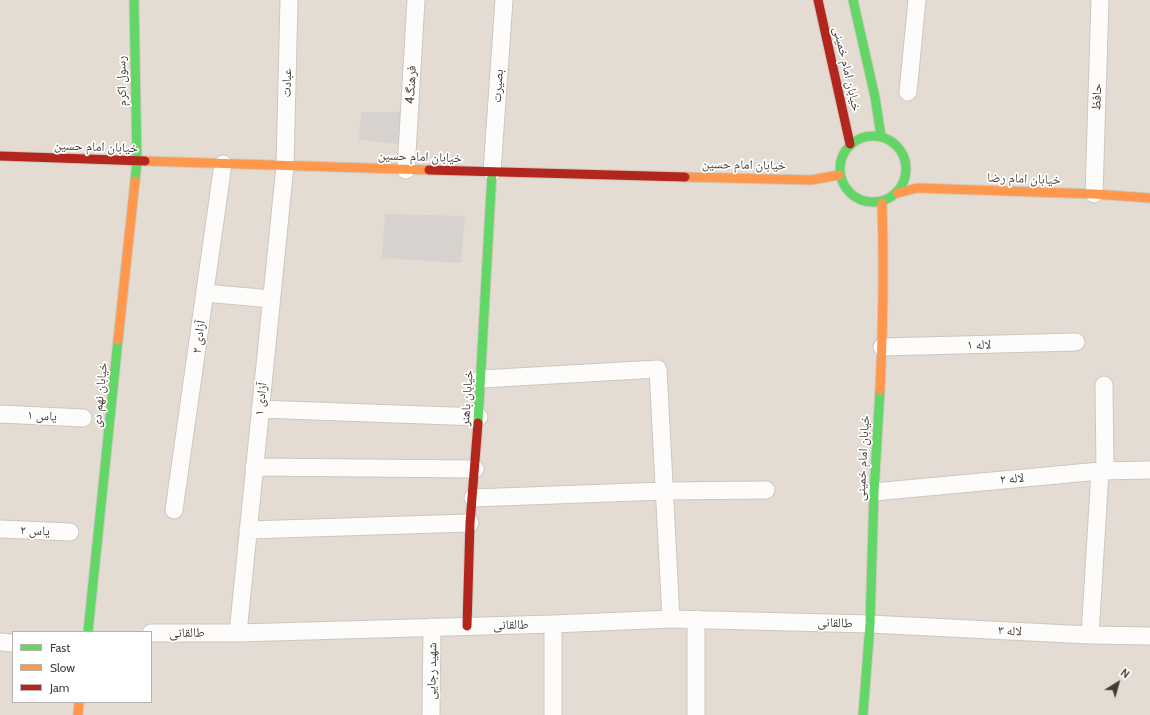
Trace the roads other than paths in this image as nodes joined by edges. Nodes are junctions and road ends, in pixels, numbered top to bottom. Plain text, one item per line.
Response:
1 (134, 0) edge
2 (289, 0) edge
3 (416, 0) edge
4 (504, 0) edge
5 (818, 0) edge
6 (853, 0) edge
7 (917, 0) edge
8 (1100, 0) edge
9 (908, 92) dead end
10 (881, 136) junction
11 (850, 144) junction
12 (0, 156) edge
13 (137, 161) junction
14 (223, 164) junction
15 (285, 166) junction
16 (406, 170) junction
17 (492, 172) junction
18 (839, 175) junction
19 (898, 193) junction
20 (1094, 194) junction
21 (1150, 198) edge
22 (882, 203) junction
23 (205, 293) junction
24 (271, 299) junction
25 (1076, 342) dead end
26 (882, 347) junction
27 (481, 379) junction
28 (1104, 385) dead end
29 (260, 409) junction
30 (0, 414) edge
31 (479, 417) junction
32 (83, 418) dead end
33 (254, 467) junction
34 (475, 469) junction
35 (1150, 470) edge
36 (1102, 471) junction
37 (664, 490) junction
38 (766, 490) dead end
39 (874, 492) junction
40 (473, 498) junction
41 (174, 510) dead end
42 (470, 523) junction
43 (0, 529) edge
44 (248, 530) junction
45 (70, 532) dead end
46 (671, 619) junction
47 (696, 619) junction
48 (553, 624) junction
49 (870, 624) junction
50 (467, 626) junction
51 (432, 627) junction
52 (88, 631) edge
53 (152, 633) edge
54 (238, 633) junction
55 (1090, 635) junction
56 (1150, 636) edge
57 (0, 642) edge
58 (12, 643) edge
59 (79, 703) edge
60 (78, 715) edge
61 (432, 715) edge
62 (553, 715) edge
63 (696, 715) edge
64 (863, 715) edge

1 - 13 street, رسول اکرم
2 - 15 street, عبادت
3 - 16 street, فرهنگ4
4 - 17 street, بصیرت
5 - 11 street, خیابان امام خمینی
6 - 10 street, خیابان امام خمینی
7 - 9 street
8 - 20 street, حافظ
10 - 11 street
10 - 19 street
11 - 18 street
12 - 13 street, خیابان امام حسین
13 - 14 street, خیابان امام حسین
13 - 52 street, خیابان نهم دی
14 - 15 street, خیابان امام حسین
14 - 23 street, آزادی ۲
15 - 16 street, خیابان امام حسین
15 - 24 street, آزادی ۱
16 - 17 street, خیابان امام حسین
17 - 18 street, خیابان امام حسین
17 - 27 street, خیابان باهنر
18 - 22 street
19 - 20 street, خیابان امام رضا
19 - 22 street
20 - 21 street, خیابان امام رضا
22 - 26 street, خیابان امام خمینی
23 - 24 street
23 - 41 street, آزادی ۲
24 - 29 street, آزادی ۱
25 - 26 street, لاله ۱
26 - 39 street, خیابان امام خمینی
27 - 31 street, خیابان باهنر
27 - 37 street
28 - 36 street
29 - 31 street
29 - 33 street, آزادی ۱
30 - 32 street, یاس ۱
31 - 34 street, خیابان باهنر
33 - 34 street
33 - 44 street, آزادی ۱
34 - 40 street, خیابان باهنر
35 - 36 street, لاله ۲
36 - 39 street, لاله ۲
36 - 55 street
37 - 38 street
37 - 40 street
37 - 46 street
39 - 49 street, خیابان امام خمینی
40 - 42 street, خیابان باهنر
42 - 44 street
42 - 50 street, خیابان باهنر
43 - 45 street, یاس ۲
44 - 54 street, آزادی ۱
46 - 47 street, طالقانی
46 - 48 street, طالقانی
47 - 49 street, طالقانی
47 - 63 street
48 - 50 street, طالقانی
48 - 62 street
49 - 55 street, لاله ۳
49 - 64 street, خیابان امام خمینی
50 - 51 street, طالقانی
51 - 54 street, طالقانی
51 - 61 street, شهید رجایی
53 - 54 street, طالقانی
55 - 56 street, لاله ۳
57 - 58 street
59 - 60 street

